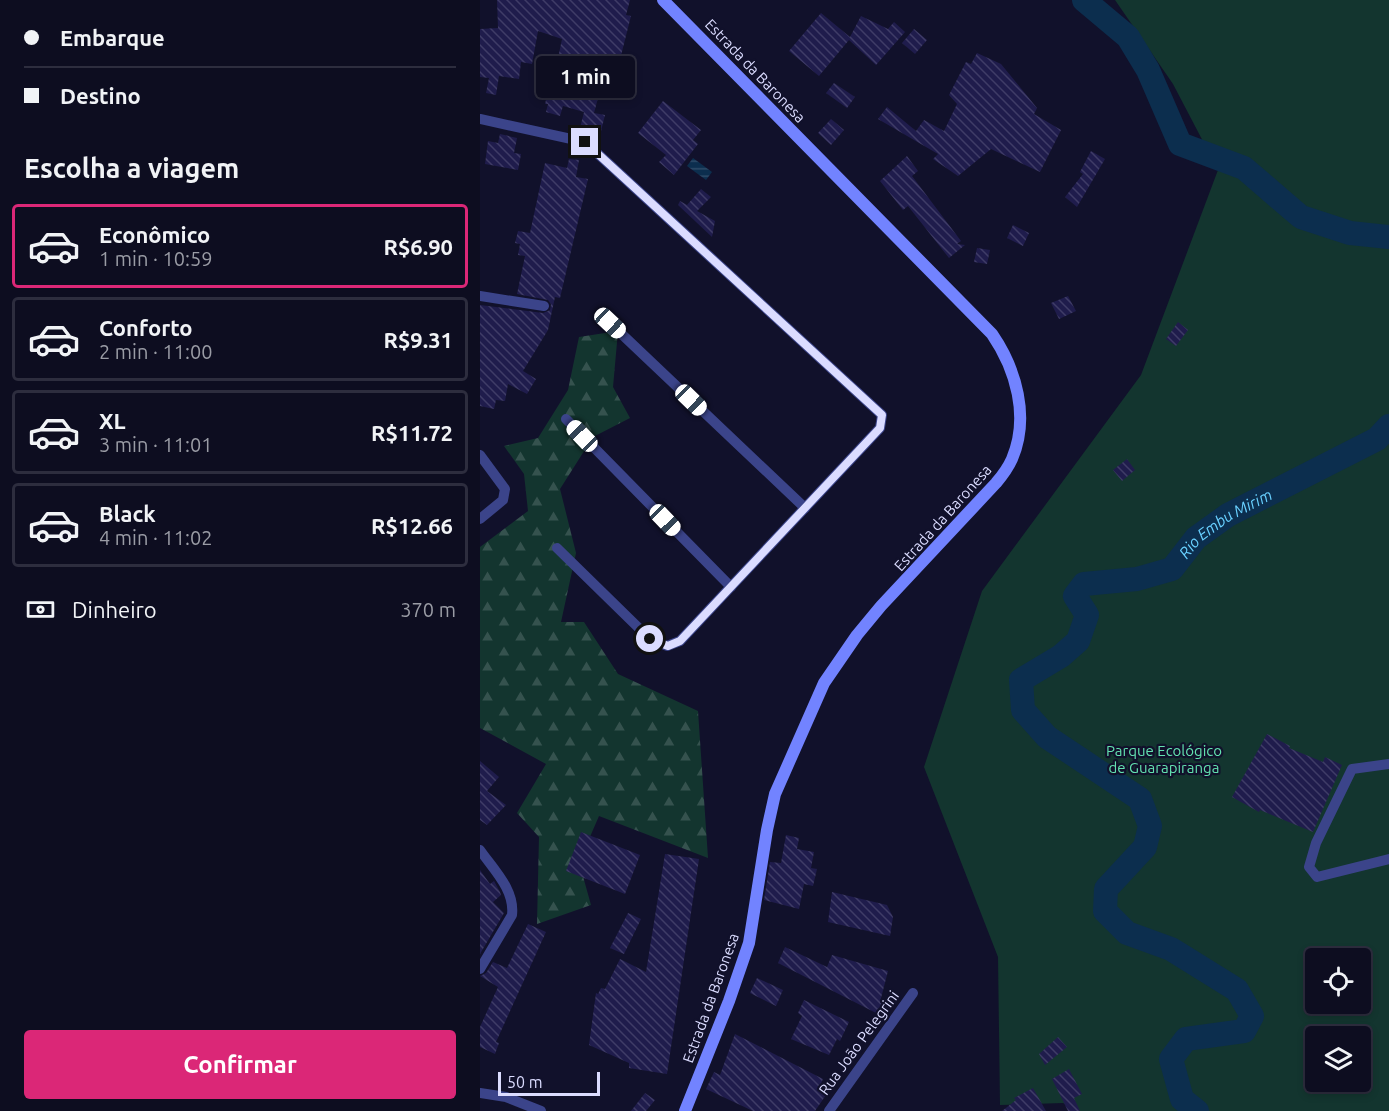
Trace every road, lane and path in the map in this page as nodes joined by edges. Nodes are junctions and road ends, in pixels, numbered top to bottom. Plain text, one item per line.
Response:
1 (663, 0) edge
2 (480, 119) edge
3 (480, 296) edge
4 (544, 306) dead end
5 (610, 323) dead end
6 (566, 419) dead end
7 (480, 455) edge
8 (805, 508) junction
9 (480, 519) edge
10 (557, 548) dead end
11 (731, 587) junction
12 (1389, 764) edge
13 (480, 850) edge
14 (1389, 859) edge
15 (480, 969) edge
16 (914, 993) dead end
17 (480, 1093) edge
18 (541, 1111) edge
19 (685, 1111) edge
20 (829, 1111) edge

1 - 19 main road, Estrada da Baronesa
2 - 8 street
3 - 4 street
5 - 8 street
6 - 11 street
7 - 9 street
8 - 11 street
10 - 11 street
12 - 14 street
13 - 15 street
16 - 20 street, Rua João Pelegrini
17 - 18 street

